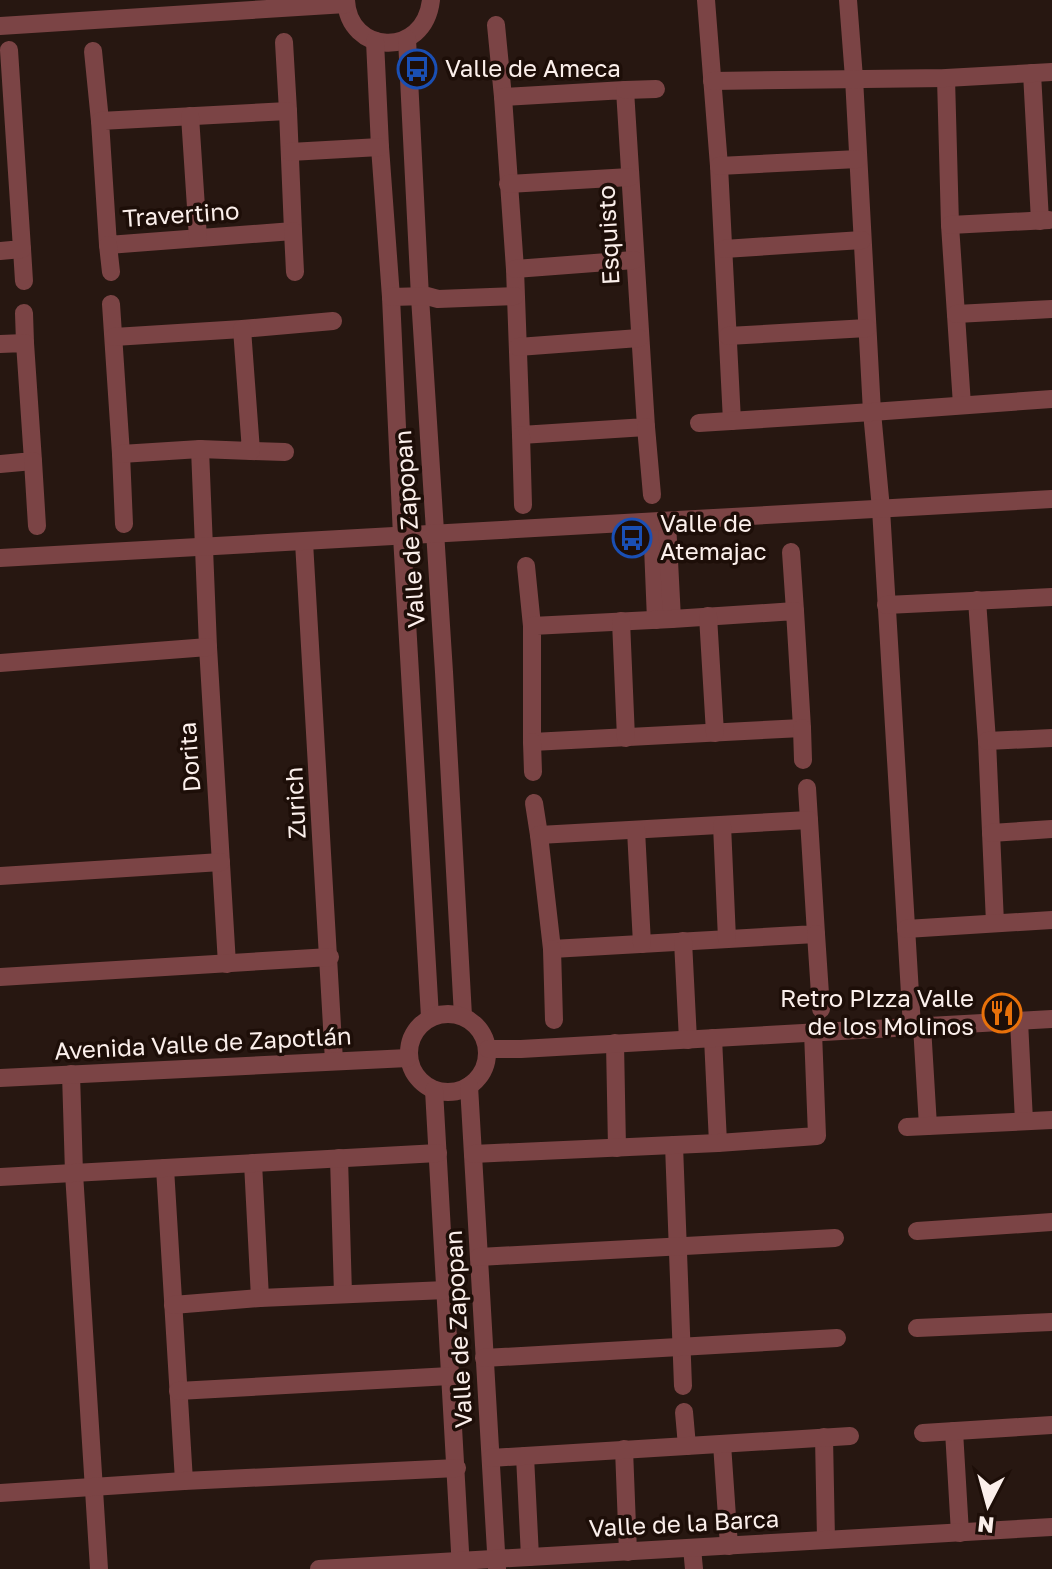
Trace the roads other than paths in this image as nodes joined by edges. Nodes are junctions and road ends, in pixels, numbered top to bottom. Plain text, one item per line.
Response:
1 (431, 0) edge
2 (706, 0) edge
3 (848, 0) edge
4 (346, 2) edge
5 (496, 25) dead end
6 (0, 26) edge
7 (407, 39) junction
8 (375, 41) junction
9 (284, 42) dead end
10 (9, 50) dead end
11 (93, 51) dead end
12 (1052, 72) edge
13 (1032, 73) junction
14 (854, 78) junction
15 (946, 78) junction
16 (712, 81) junction
17 (656, 89) dead end
18 (625, 90) junction
19 (503, 97) junction
20 (288, 111) junction
21 (190, 116) junction
22 (100, 121) junction
23 (6, 127) edge
24 (380, 147) junction
25 (290, 152) junction
26 (858, 159) junction
27 (719, 166) junction
28 (630, 177) junction
29 (508, 184) junction
30 (1046, 220) edge
31 (950, 225) junction
32 (293, 231) junction
33 (198, 238) junction
34 (862, 240) junction
35 (108, 245) junction
36 (22, 249) junction
37 (724, 249) junction
38 (0, 251) edge
39 (634, 260) junction
40 (111, 272) dead end
41 (295, 272) dead end
42 (24, 281) dead end
43 (515, 284) junction
44 (391, 297) junction
45 (423, 297) junction
46 (111, 304) dead end
47 (1052, 309) edge
48 (24, 313) dead end
49 (956, 314) junction
50 (333, 321) dead end
51 (867, 328) junction
52 (242, 329) junction
53 (728, 336) junction
54 (114, 337) junction
55 (639, 338) junction
56 (25, 343) junction
57 (0, 344) edge
58 (518, 347) junction
59 (1052, 399) edge
60 (962, 405) junction
61 (872, 412) junction
62 (732, 421) junction
63 (699, 423) dead end
64 (646, 427) junction
65 (521, 435) junction
66 (200, 449) junction
67 (251, 451) junction
68 (285, 452) dead end
69 (121, 454) junction
70 (33, 461) junction
71 (0, 464) edge
72 (652, 495) dead end
73 (1052, 499) edge
74 (523, 505) dead end
75 (881, 509) junction
76 (659, 522) junction
77 (124, 524) dead end
78 (37, 526) dead end
79 (435, 534) junction
80 (402, 536) junction
81 (304, 542) junction
82 (203, 547) junction
83 (791, 552) dead end
84 (0, 558) edge
85 (526, 566) dead end
86 (1052, 597) edge
87 (977, 600) junction
88 (886, 605) junction
89 (795, 611) junction
90 (708, 616) junction
91 (664, 620) junction
92 (621, 621) junction
93 (532, 626) junction
94 (208, 647) junction
95 (0, 663) edge
96 (444, 672) junction
97 (410, 674) junction
98 (802, 728) junction
99 (715, 733) junction
100 (626, 738) junction
101 (1052, 738) edge
102 (987, 741) junction
103 (532, 742) junction
104 (803, 760) dead end
105 (533, 772) dead end
106 (807, 788) dead end
107 (534, 803) dead end
108 (809, 820) junction
109 (722, 825) junction
110 (1052, 829) edge
111 (636, 830) junction
112 (991, 833) junction
113 (539, 835) junction
114 (221, 862) junction
115 (0, 876) edge
116 (1052, 920) edge
117 (995, 923) junction
118 (906, 929) junction
119 (816, 934) junction
120 (727, 939) junction
121 (683, 941) junction
122 (642, 944) junction
123 (552, 949) junction
124 (330, 957) junction
125 (227, 964) junction
126 (0, 977) edge
127 (821, 1009) dead end
128 (463, 1016) junction
129 (430, 1017) junction
130 (1052, 1019) edge
131 (554, 1020) dead end
132 (1019, 1021) junction
133 (917, 1026) junction
134 (813, 1032) junction
135 (713, 1038) junction
136 (688, 1040) junction
137 (615, 1043) junction
138 (488, 1049) junction
139 (408, 1058) junction
140 (334, 1061) junction
141 (71, 1074) junction
142 (0, 1078) edge
143 (469, 1086) junction
144 (434, 1090) junction
145 (1052, 1120) edge
146 (1024, 1121) junction
147 (928, 1126) junction
148 (907, 1127) dead end
149 (718, 1143) junction
150 (674, 1145) junction
151 (617, 1148) junction
152 (438, 1153) junction
153 (473, 1154) junction
154 (339, 1158) junction
155 (253, 1163) junction
156 (165, 1168) junction
157 (74, 1173) junction
158 (0, 1177) edge
159 (1052, 1222) edge
160 (917, 1231) dead end
161 (835, 1238) dead end
162 (677, 1246) junction
163 (479, 1257) junction
164 (446, 1290) junction
165 (343, 1294) junction
166 (260, 1298) junction
167 (173, 1305) junction
168 (1052, 1322) edge
169 (917, 1328) dead end
170 (837, 1338) dead end
171 (683, 1347) junction
172 (484, 1358) junction
173 (450, 1376) junction
174 (683, 1386) dead end
175 (178, 1391) junction
176 (684, 1412) dead end
177 (1052, 1425) edge
178 (954, 1431) junction
179 (923, 1433) dead end
180 (850, 1436) dead end
181 (824, 1437) junction
182 (722, 1444) junction
183 (687, 1446) junction
184 (624, 1449) junction
185 (525, 1456) junction
186 (491, 1458) junction
187 (457, 1468) junction
188 (0, 1481) edge
189 (184, 1481) junction
190 (93, 1486) junction
191 (0, 1493) edge
192 (1052, 1527) edge
193 (960, 1533) junction
194 (826, 1540) junction
195 (729, 1546) junction
196 (692, 1548) junction
197 (628, 1552) junction
198 (530, 1557) junction
199 (594, 1561) edge
200 (496, 1564) edge
201 (461, 1565) edge
202 (372, 1568) edge
203 (99, 1569) edge
204 (319, 1569) edge
205 (694, 1569) edge

1 - 7 street
2 - 16 street
3 - 14 street
4 - 6 street
4 - 8 street
5 - 19 street
7 - 8 street
7 - 45 street, Valle de Zapopan
8 - 24 street, Valle de Zapopan
9 - 20 street
10 - 23 street
11 - 22 street, Travertino
12 - 13 street
13 - 15 street
13 - 30 street
14 - 15 street
14 - 16 street
14 - 26 street
15 - 31 street
16 - 27 street
17 - 18 street
18 - 19 street
18 - 28 street, Esquisto
19 - 29 street
20 - 21 street
20 - 25 street
21 - 22 street
21 - 33 street
22 - 35 street, Travertino
23 - 36 street
24 - 25 street
24 - 44 street, Valle de Zapopan
25 - 32 street
26 - 27 street
26 - 34 street
27 - 37 street
28 - 29 street
28 - 39 street, Esquisto
29 - 43 street
30 - 31 street
31 - 49 street
32 - 33 street, Travertino
32 - 41 street
33 - 35 street, Travertino
34 - 37 street
34 - 51 street
35 - 40 street
36 - 38 street
36 - 42 street
37 - 53 street
39 - 43 street
39 - 55 street, Esquisto
43 - 45 street
43 - 58 street
44 - 45 street
44 - 80 street, Valle de Zapopan
45 - 79 street, Valle de Zapopan
46 - 54 street
47 - 49 street
48 - 56 street
49 - 60 street
50 - 52 street
51 - 53 street
51 - 61 street
52 - 54 street
52 - 67 street
53 - 62 street
54 - 69 street
55 - 58 street
55 - 64 street, Esquisto
56 - 57 street
56 - 70 street
58 - 65 street
59 - 60 street
60 - 61 street
61 - 62 street
61 - 75 street
62 - 63 street
64 - 65 street
64 - 72 street, Esquisto
65 - 74 street
66 - 67 street
66 - 69 street
66 - 82 street, Dorita
67 - 68 street
69 - 77 street
70 - 71 street
70 - 78 street
73 - 75 street
75 - 76 street
75 - 88 street
76 - 79 street
76 - 91 street
79 - 80 street
79 - 96 street, Valle de Zapopan
80 - 81 street
80 - 97 street, Valle de Zapopan
81 - 82 street
81 - 124 street, Zurich
82 - 84 street
82 - 94 street, Dorita
83 - 89 street
85 - 93 street
86 - 87 street
87 - 88 street
87 - 102 street
88 - 118 street
89 - 90 street
89 - 98 street
90 - 91 street
90 - 99 street
91 - 92 street
92 - 93 street
92 - 100 street
93 - 103 street
94 - 95 street
94 - 114 street, Dorita
96 - 97 street
96 - 128 street, Valle de Zapopan
97 - 129 street, Valle de Zapopan
98 - 99 street
98 - 104 street
99 - 100 street
100 - 103 street
101 - 102 street
102 - 112 street
103 - 105 street
106 - 108 street
107 - 113 street
108 - 109 street
108 - 119 street
109 - 111 street
109 - 120 street
110 - 112 street
111 - 113 street
111 - 122 street
112 - 117 street
113 - 123 street
114 - 115 street
114 - 125 street, Dorita
116 - 117 street
117 - 118 street
118 - 133 street
119 - 120 street
119 - 127 street
120 - 121 street
121 - 122 street
121 - 136 street
122 - 123 street
123 - 131 street
124 - 125 street
124 - 140 street, Zurich
125 - 126 street
128 - 129 street
128 - 138 street
129 - 139 street
130 - 132 street
132 - 133 street
132 - 146 street
133 - 134 street
133 - 147 street
134 - 135 street
134 - 149 street
135 - 136 street
135 - 149 street
136 - 137 street
137 - 138 street
137 - 151 street
138 - 143 street
139 - 140 street, Avenida Valle de Zapotlán
139 - 144 street
140 - 141 street, Avenida Valle de Zapotlán
141 - 142 street, Avenida Valle de Zapotlán
141 - 157 street
143 - 144 street
143 - 153 street, Valle de Zapopan
144 - 152 street, Valle de Zapopan
145 - 146 street
146 - 147 street
147 - 148 street
149 - 150 street
150 - 151 street
150 - 162 street
151 - 153 street
152 - 154 street
152 - 164 street, Valle de Zapopan
153 - 163 street, Valle de Zapopan
154 - 155 street
154 - 165 street
155 - 156 street
155 - 166 street
156 - 157 street
156 - 167 street
157 - 158 street
157 - 190 street
159 - 160 street
161 - 162 street
162 - 163 street
162 - 171 street
163 - 172 street, Valle de Zapopan
164 - 165 street
164 - 173 street, Valle de Zapopan
165 - 166 street
166 - 167 street
167 - 175 street
168 - 169 street
170 - 171 street
171 - 172 street
171 - 174 street
172 - 186 street, Valle de Zapopan
173 - 175 street
173 - 187 street, Valle de Zapopan
175 - 189 street
176 - 183 street
177 - 178 street
178 - 179 street
178 - 193 street
180 - 181 street
181 - 182 street
181 - 194 street
182 - 183 street
182 - 195 street
183 - 184 street
184 - 185 street
184 - 197 street
185 - 186 street
185 - 198 street
186 - 200 street, Valle de Zapopan
187 - 189 street
187 - 201 street, Valle de Zapopan
188 - 191 street
189 - 190 street
190 - 191 street
190 - 203 street
192 - 193 street, Valle de la Barca
193 - 194 street, Valle de la Barca
194 - 195 street, Valle de la Barca
195 - 196 street, Valle de la Barca
196 - 197 street, Valle de la Barca
196 - 205 street
197 - 199 street, Valle de la Barca
198 - 199 street, Valle de la Barca
198 - 200 street, Valle de la Barca
200 - 201 street, Valle de la Barca
201 - 202 street, Valle de la Barca
202 - 204 street, Valle de la Barca

